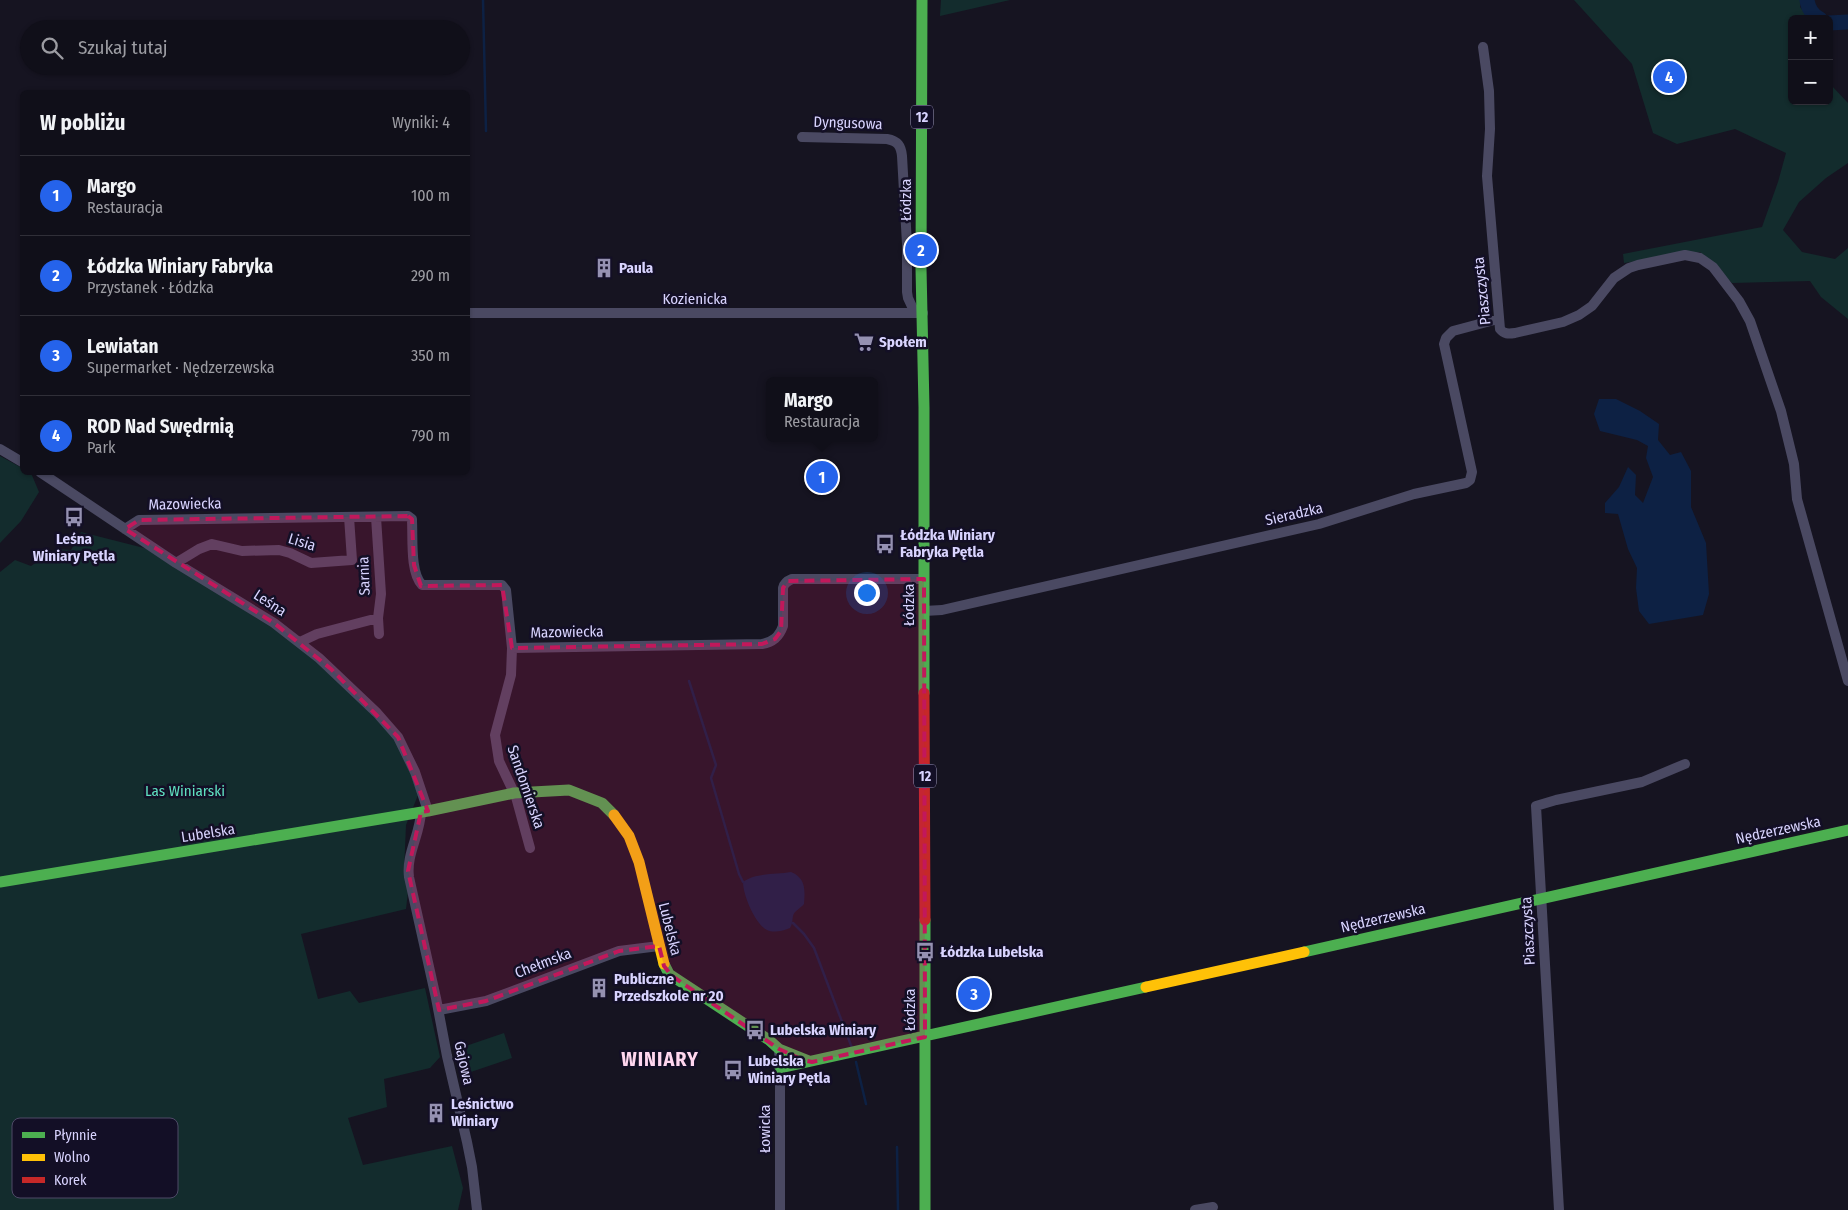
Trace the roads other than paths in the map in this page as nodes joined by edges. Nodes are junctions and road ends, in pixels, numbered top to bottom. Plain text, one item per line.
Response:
1 (922, 0) edge
2 (1483, 47) dead end
3 (802, 136) dead end
4 (919, 313) junction
5 (470, 314) edge
6 (1498, 319) junction
7 (0, 449) edge
8 (20, 461) edge
9 (44, 475) edge
10 (349, 517) junction
11 (376, 517) junction
12 (125, 529) junction
13 (176, 563) junction
14 (924, 579) junction
15 (924, 611) junction
16 (378, 618) junction
17 (379, 634) dead end
18 (300, 642) junction
19 (512, 648) junction
20 (1848, 681) edge
21 (1685, 764) dead end
22 (514, 793) junction
23 (424, 812) junction
24 (1848, 830) edge
25 (530, 848) dead end
26 (0, 882) edge
27 (1542, 898) junction
28 (659, 946) junction
29 (439, 1010) junction
30 (925, 1037) junction
31 (779, 1049) junction
32 (812, 1062) junction
33 (780, 1068) junction
34 (1213, 1207) dead end
35 (476, 1210) edge
36 (780, 1210) edge
37 (925, 1210) edge
38 (1195, 1210) edge
39 (1559, 1210) edge

1 - 4 street, Łódzka / 12
2 - 6 street, Piaszczysta
3 - 4 street, Dyngusowa
4 - 5 street, Kozienicka
4 - 14 street, Łódzka / 12
6 - 15 street, Sieradzka
6 - 20 street, Piaszczysta
7 - 8 street
9 - 12 street, Leśna
10 - 11 street, Mazowiecka
10 - 12 street, Mazowiecka
10 - 13 street, Lisia
11 - 16 street, Sarnia
11 - 19 street, Mazowiecka
12 - 13 street, Leśna
13 - 18 street, Leśna
14 - 15 street, Łódzka / 12
14 - 19 street, Mazowiecka
15 - 30 street, Łódzka / 12
16 - 17 street, Sarnia
16 - 18 street
18 - 23 street, Leśna
19 - 22 street, Sandomierska
21 - 27 street, Piaszczysta
22 - 23 street, Lubelska
22 - 25 street, Sandomierska
22 - 28 street, Lubelska
23 - 26 street, Lubelska
23 - 29 street
24 - 27 street, Nędzerzewska
27 - 30 street, Nędzerzewska
27 - 39 street, Piaszczysta
28 - 29 street, Chełmska
28 - 31 street, Lubelska
29 - 35 street, Gajowa
30 - 32 street
30 - 37 street, Łódzka / 12
31 - 32 street, Lubelska
31 - 33 street, Łowicka
32 - 33 street
33 - 36 street, Łowicka
34 - 38 street

